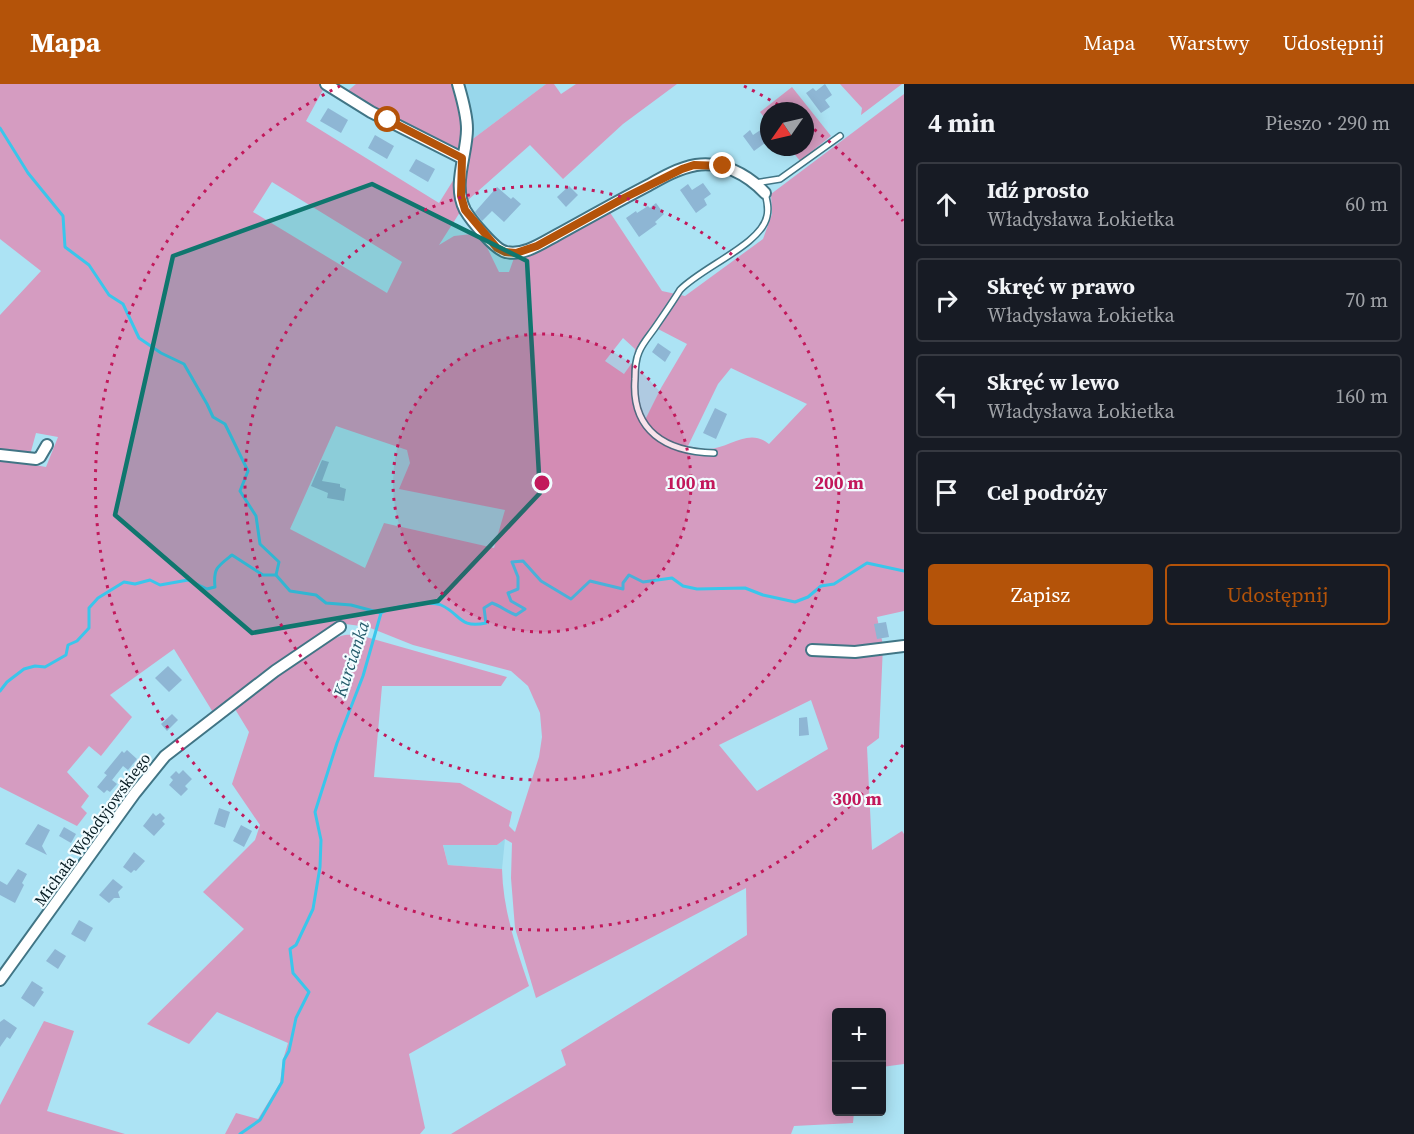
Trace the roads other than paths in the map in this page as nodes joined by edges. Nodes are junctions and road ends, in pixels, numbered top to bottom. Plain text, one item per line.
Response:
1 (326, 84) edge
2 (458, 84) edge
3 (840, 136) dead end
4 (462, 158) junction
5 (755, 183) junction
6 (765, 193) joint
7 (47, 445) dead end
8 (714, 453) dead end
9 (0, 455) edge
10 (340, 627) dead end
11 (904, 646) edge
12 (812, 650) dead end
13 (0, 980) edge

1 - 4 street
2 - 4 street
3 - 5 lane
4 - 5 street
5 - 6 street
6 - 8 lane
7 - 9 street
10 - 13 street, Michała Wołodyjowskiego
11 - 12 street

